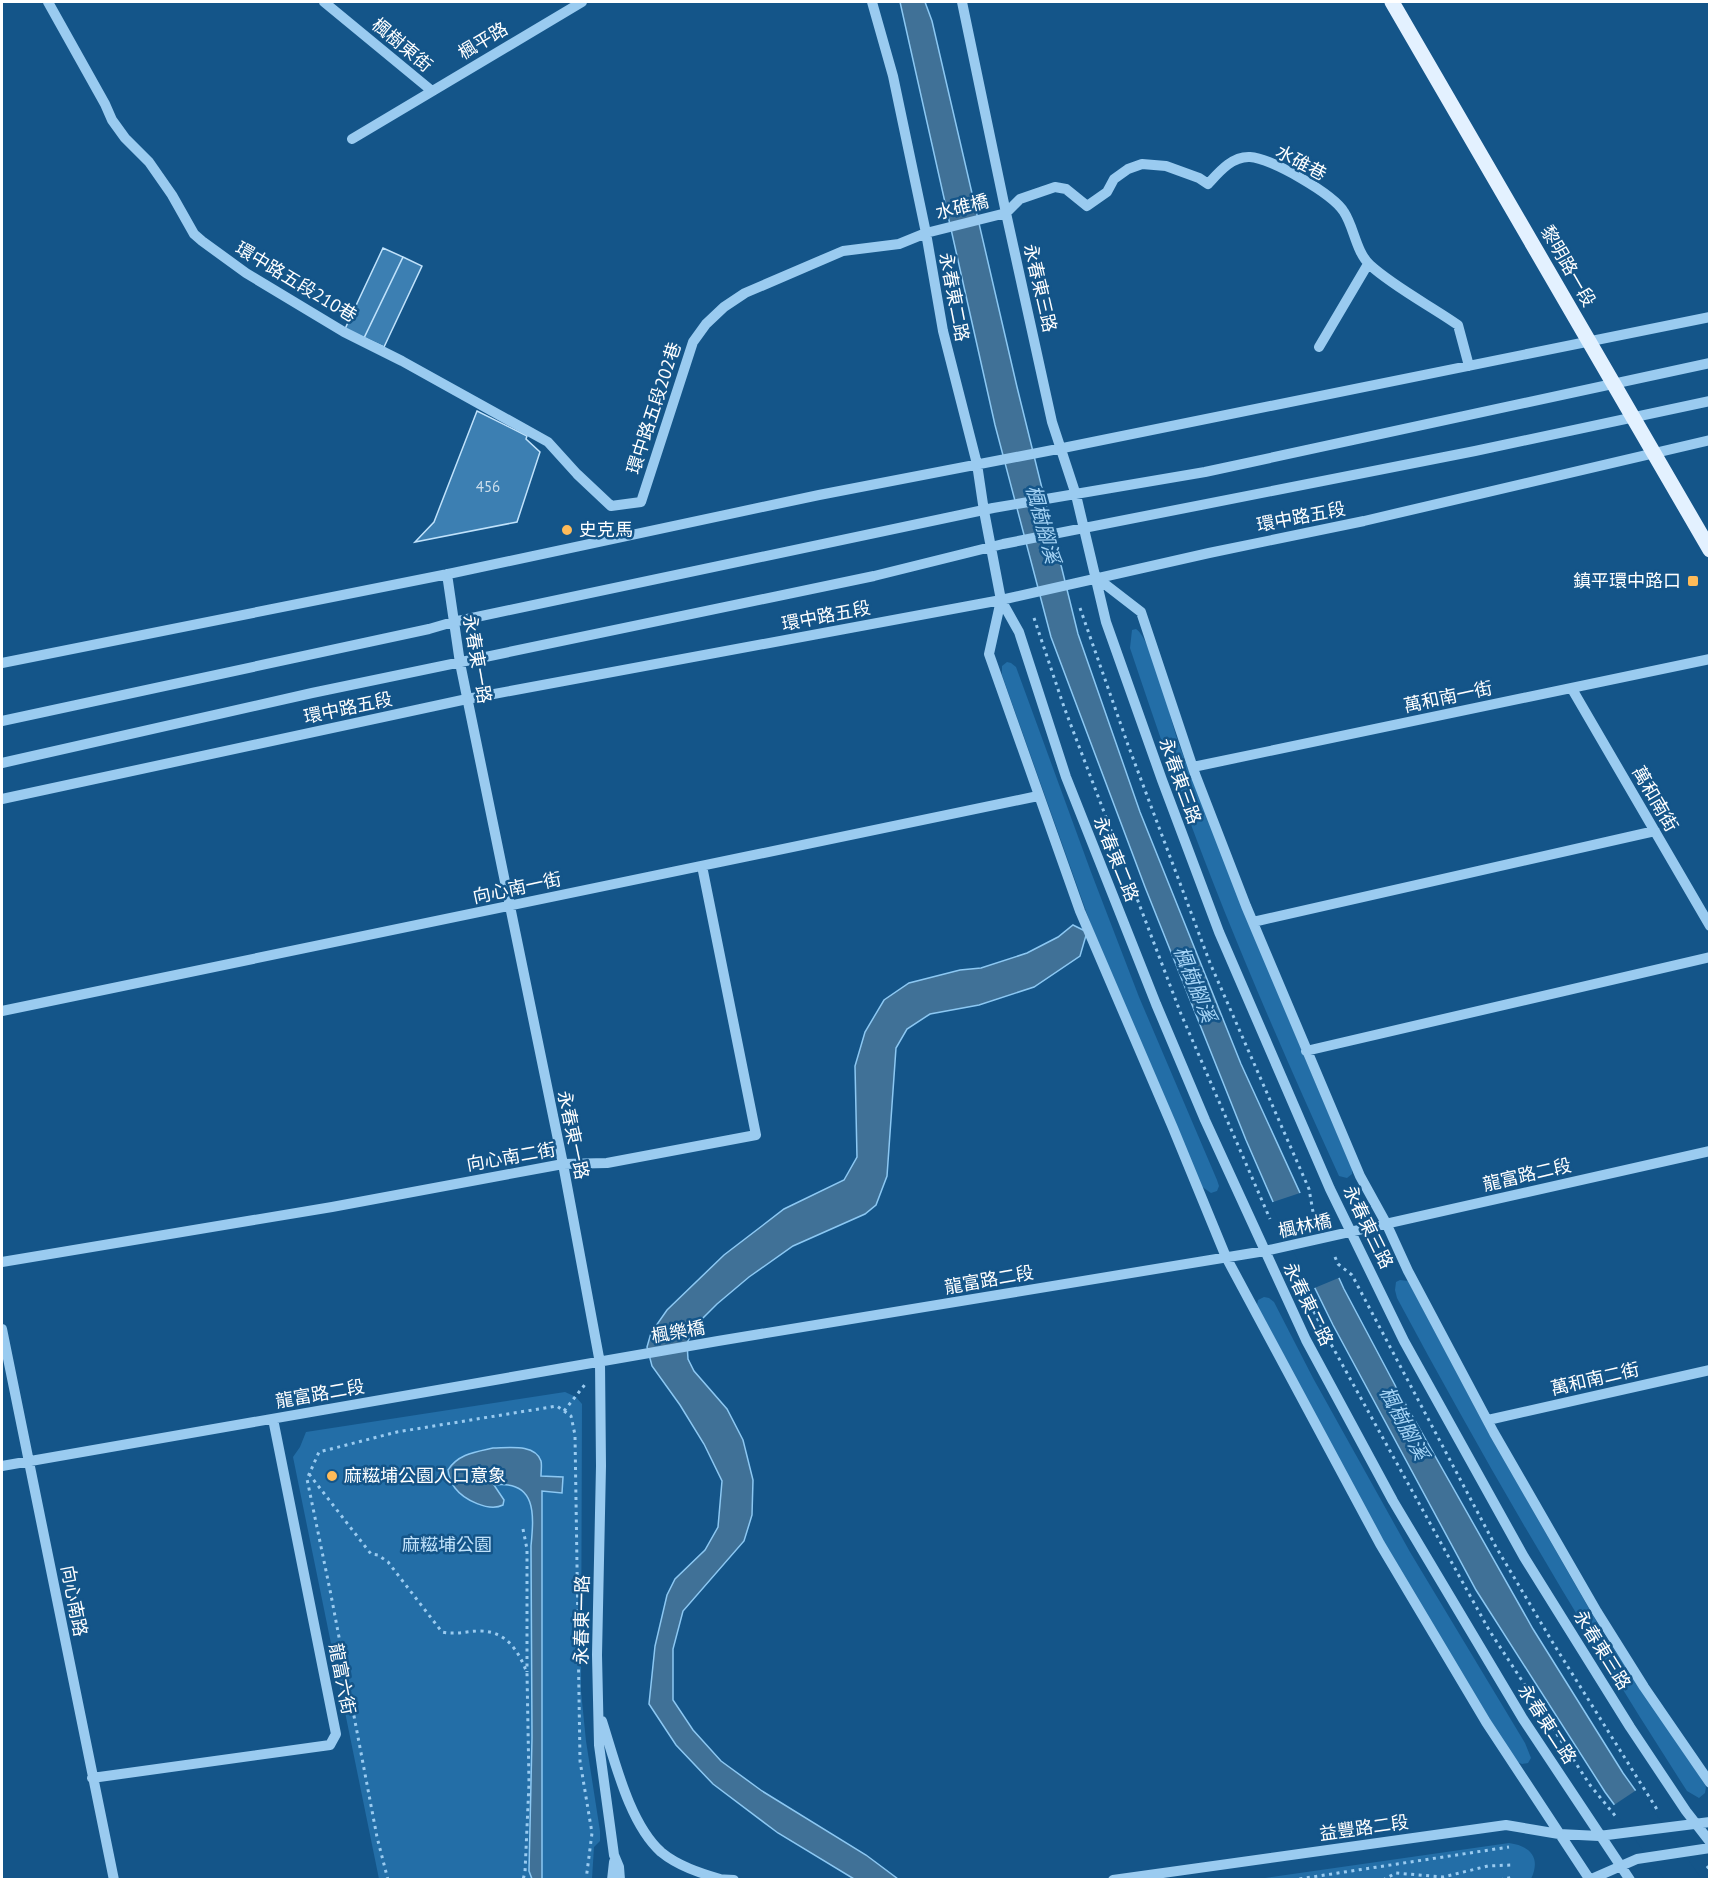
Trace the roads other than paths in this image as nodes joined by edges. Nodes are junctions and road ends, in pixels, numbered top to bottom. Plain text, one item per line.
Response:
1 (48, 2) edge
2 (324, 2) edge
3 (582, 2) edge
4 (872, 2) edge
5 (963, 2) edge
6 (1392, 2) edge
7 (432, 91) junction
8 (352, 139) dead end
9 (1006, 213) junction
10 (926, 233) junction
11 (1368, 264) junction
12 (1710, 317) edge
13 (1588, 340) junction
14 (1318, 346) dead end
15 (1710, 363) edge
16 (1469, 366) junction
17 (1614, 383) junction
18 (1710, 401) edge
19 (1633, 417) junction
20 (1710, 440) edge
21 (1060, 449) junction
22 (1654, 454) junction
23 (982, 463) junction
24 (1072, 496) junction
25 (612, 506) joint
26 (988, 510) junction
27 (1080, 530) junction
28 (990, 548) junction
29 (1710, 550) edge
30 (447, 574) junction
31 (1092, 579) junction
32 (1006, 599) junction
33 (453, 622) junction
34 (1710, 659) edge
35 (2, 663) edge
36 (460, 663) junction
37 (1572, 689) junction
38 (467, 699) junction
39 (2, 721) edge
40 (2, 763) edge
41 (1193, 766) junction
42 (1038, 796) junction
43 (2, 799) edge
44 (1655, 831) junction
45 (702, 866) junction
46 (509, 906) junction
47 (1253, 922) junction
48 (1710, 926) edge
49 (1710, 957) edge
50 (2, 1011) edge
51 (1306, 1051) junction
52 (1710, 1150) edge
53 (563, 1164) junction
54 (1387, 1225) junction
55 (1353, 1232) junction
56 (1265, 1251) junction
57 (1226, 1257) junction
58 (2, 1262) edge
59 (2, 1329) edge
60 (718, 1341) joint
61 (643, 1355) joint
62 (600, 1363) junction
63 (1710, 1370) edge
64 (273, 1419) junction
65 (1488, 1420) junction
66 (29, 1461) junction
67 (2, 1466) edge
68 (599, 1709) junction
69 (92, 1778) junction
70 (1710, 1784) edge
71 (1710, 1822) edge
72 (1695, 1823) junction
73 (1558, 1834) junction
74 (1599, 1836) junction
75 (1710, 1842) edge
76 (1710, 1848) edge
77 (614, 1855) junction
78 (1619, 1866) junction
79 (1188, 1868) junction
80 (720, 1879) edge
81 (1590, 1879) edge
82 (114, 1880) edge
83 (612, 1880) edge
84 (620, 1880) edge
85 (705, 1880) edge
86 (734, 1880) edge
87 (1113, 1880) edge
88 (1190, 1880) edge
89 (1630, 1880) edge

1 - 25 street, 環中路五段210巷
2 - 7 street, 楓樹東街
3 - 7 street, 楓平路
4 - 10 street, 永春東二路
5 - 9 street, 永春東三路
6 - 13 main road, 黎明路一段
7 - 8 street, 楓平路
9 - 10 street, 水碓橋
9 - 11 street, 水碓巷
9 - 21 street, 永春東三路
10 - 23 street, 永春東二路
10 - 25 street, 環中路五段202巷
11 - 14 street
11 - 16 street
12 - 13 street
13 - 16 street
13 - 17 main road, 黎明路一段
15 - 17 street
16 - 21 street
17 - 19 main road, 黎明路一段
17 - 24 street
18 - 19 street, 環中路五段
19 - 22 main road, 黎明路一段
19 - 27 street, 環中路五段
20 - 22 street, 環中路五段
21 - 23 street
21 - 24 street, 永春東三路
22 - 29 main road, 黎明路一段
22 - 31 street, 環中路五段
23 - 26 street, 永春東二路
23 - 30 street
24 - 26 street
24 - 27 street, 永春東三路
26 - 28 street, 永春東二路
26 - 33 street
27 - 28 street, 環中路五段
27 - 31 street, 永春東三路
28 - 32 street, 永春東二路
28 - 36 street, 環中路五段
30 - 33 street, 永春東一路
30 - 35 street
31 - 32 street, 環中路五段
31 - 41 street, 永春東三路
31 - 55 street, 永春東三路
32 - 38 street, 環中路五段
32 - 42 street, 永春東二路
32 - 56 street, 永春東二路
33 - 36 street, 永春東一路
33 - 39 street
34 - 37 street, 萬和南一街
36 - 38 street, 永春東一路
36 - 40 street, 環中路五段
37 - 41 street, 萬和南一街
37 - 44 street, 萬和南街
38 - 43 street, 環中路五段
38 - 46 street, 永春東一路
41 - 47 street, 永春東三路
42 - 45 street, 向心南一街
42 - 57 street, 永春東二路
44 - 47 street
44 - 48 street, 萬和南街
45 - 46 street, 向心南一街
45 - 53 street, 向心南二街
46 - 50 street, 向心南一街
46 - 53 street, 永春東一路
47 - 51 street, 永春東三路
49 - 51 street
51 - 54 street, 永春東三路
52 - 54 street, 龍富路二段
53 - 58 street, 向心南二街
53 - 62 street, 永春東一路
54 - 55 street, 龍富路二段
54 - 65 street, 永春東三路
55 - 56 street, 楓林橋
55 - 72 street, 永春東三路
56 - 57 street, 龍富路二段
56 - 74 street, 永春東二路
57 - 60 street, 龍富路二段
57 - 73 street, 永春東二路
59 - 66 street, 向心南路
60 - 61 street, 楓樂橋
61 - 62 street, 龍富路二段
62 - 64 street, 龍富路二段
62 - 68 street, 永春東一路
63 - 65 street, 萬和南二街
64 - 66 street, 龍富路二段
64 - 69 street, 龍富六街
65 - 70 street, 永春東三路
66 - 67 street, 龍富路二段
66 - 69 street, 向心南路
68 - 77 street, 永春東一路
68 - 80 street, 永春東一路
69 - 82 street, 向心南路
71 - 72 street
72 - 74 street, 益豐路二段
72 - 75 street, 永春東三路
73 - 74 street, 益豐路二段
73 - 79 street, 益豐路二段
73 - 81 street, 永春東二路
74 - 78 street, 永春東二路
76 - 78 street
77 - 83 street
77 - 84 street, 永春東一路
78 - 81 street
78 - 89 street, 永春東二路
79 - 87 street, 益豐路二段
79 - 88 street
80 - 85 street
80 - 86 street

